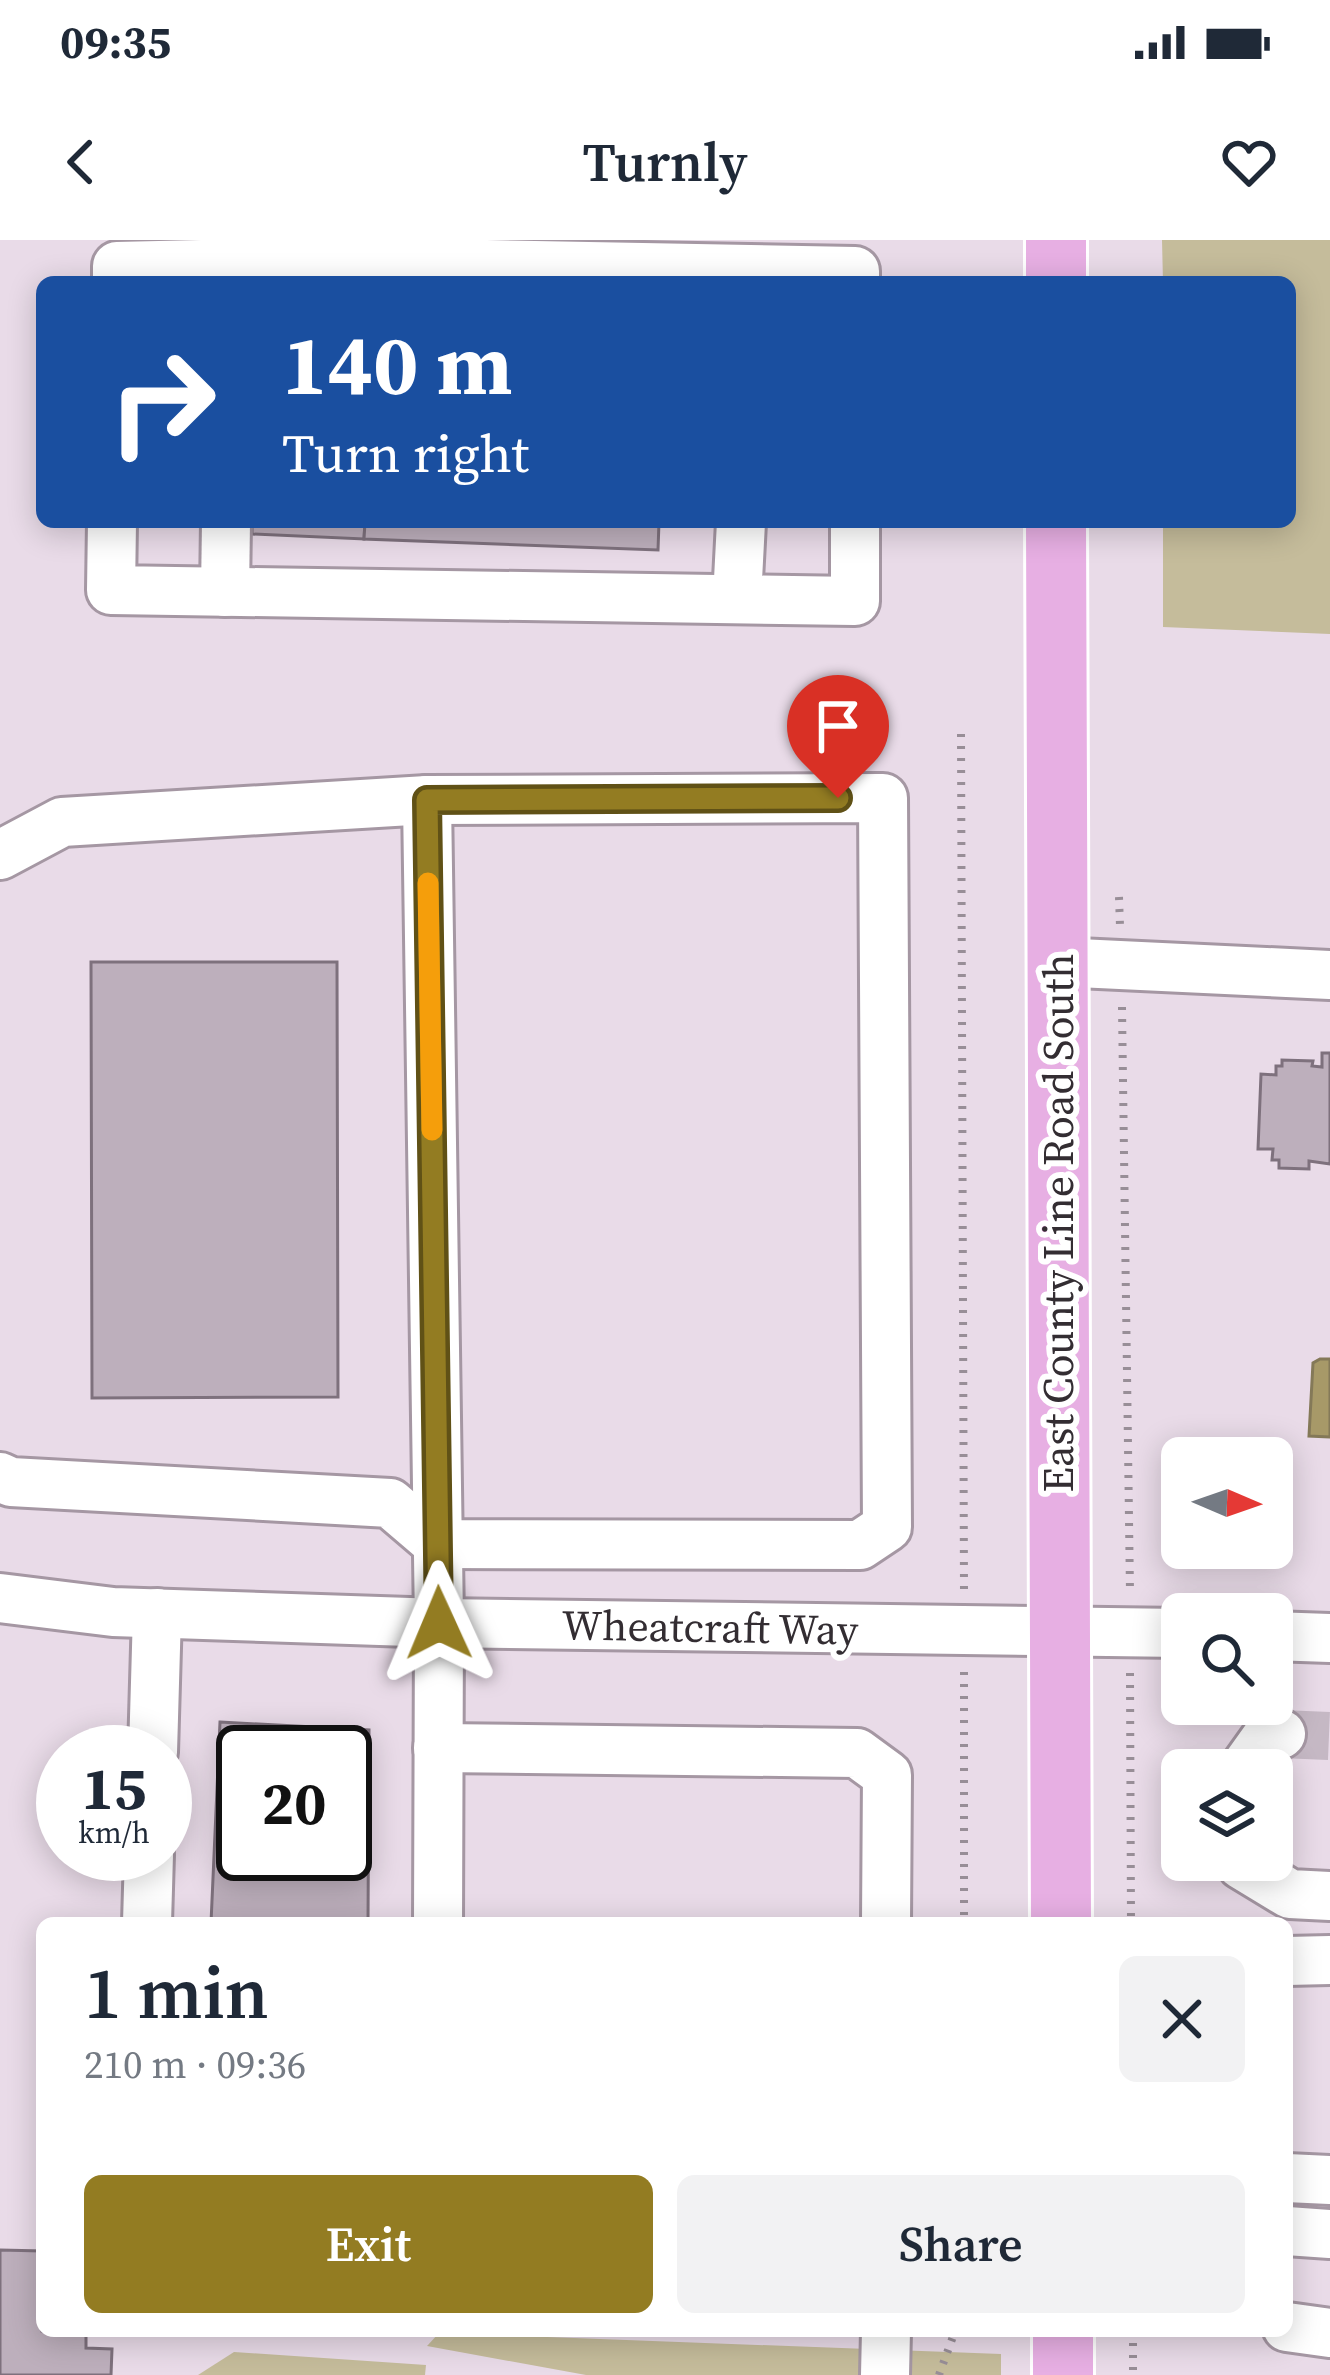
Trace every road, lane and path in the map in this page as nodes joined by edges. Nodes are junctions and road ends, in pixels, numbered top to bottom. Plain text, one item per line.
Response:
1 (1056, 240) edge
2 (347, 261) edge
3 (230, 273) edge
4 (661, 274) edge
5 (754, 275) edge
6 (116, 276) edge
7 (855, 276) edge
8 (1056, 276) edge
9 (112, 528) edge
10 (226, 528) edge
11 (741, 528) edge
12 (855, 528) edge
13 (1056, 528) edge
14 (225, 592) junction
15 (737, 599) junction
16 (961, 734) dead end
17 (427, 800) junction
18 (0, 855) edge
19 (1119, 897) dead end
20 (1057, 962) junction
21 (1121, 965) junction
22 (1330, 975) edge
23 (4, 1488) edge
24 (437, 1544) junction
25 (0, 1598) edge
26 (157, 1613) junction
27 (439, 1623) junction
28 (1060, 1628) junction
29 (1130, 1630) junction
30 (964, 1631) junction
31 (1161, 1632) edge
32 (1293, 1637) edge
33 (1330, 1638) edge
34 (154, 1725) edge
35 (1281, 1734) tunnel mouth
36 (438, 1748) junction
37 (1258, 1749) edge
38 (148, 1881) edge
39 (1269, 1881) edge
40 (1330, 1896) edge
41 (147, 1917) edge
42 (438, 1917) edge
43 (886, 1917) edge
44 (964, 1917) edge
45 (1061, 1917) edge
46 (1131, 1917) edge
47 (1330, 1960) edge
48 (1293, 1961) edge
49 (1293, 2178) edge
50 (1330, 2180) edge
51 (1293, 2231) edge
52 (1330, 2234) edge
53 (1293, 2328) edge
54 (1330, 2333) edge
55 (886, 2337) edge
56 (954, 2337) edge
57 (1063, 2337) edge
58 (1133, 2337) edge
59 (885, 2375) edge
60 (939, 2375) edge
61 (1063, 2375) edge
62 (1133, 2375) edge

1 - 8 main road
2 - 3 lane
2 - 4 lane
3 - 6 lane
4 - 5 lane
5 - 7 lane
9 - 14 lane
10 - 14 lane
11 - 15 lane
12 - 15 lane
13 - 20 main road, East County Line Road South
14 - 15 lane
16 - 30 path
17 - 18 lane
17 - 24 lane
17 - 24 lane
19 - 21 path
20 - 21 lane
20 - 28 main road, East County Line Road South
21 - 22 lane
21 - 29 path
23 - 24 lane
24 - 27 lane
25 - 26 lane, Wheatcraft Way
26 - 27 lane, Wheatcraft Way
26 - 34 lane
27 - 30 lane, Wheatcraft Way
27 - 36 lane
28 - 29 lane, Wheatcraft Way
28 - 30 lane, Wheatcraft Way
28 - 45 main road, East County Line Road South
29 - 31 lane, Wheatcraft Way
29 - 46 path
30 - 44 path
32 - 33 lane
35 - 37 lane
36 - 42 lane
36 - 43 lane
38 - 41 lane
39 - 40 lane
47 - 48 lane
49 - 50 lane
51 - 52 lane
53 - 54 lane
55 - 59 lane
56 - 60 path
57 - 61 main road
58 - 62 path

